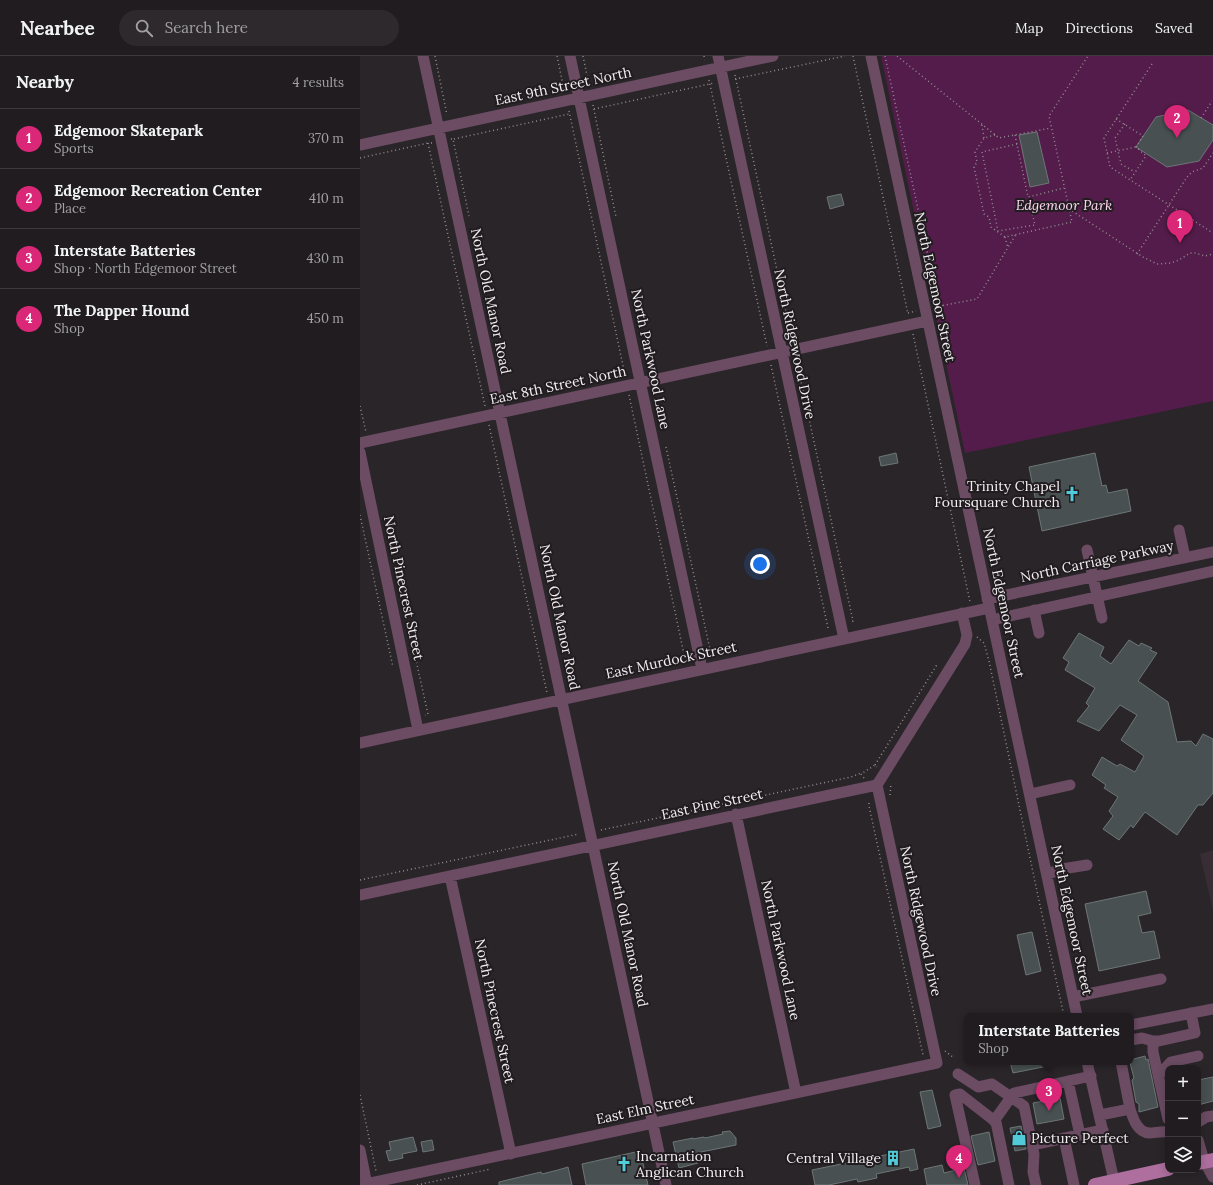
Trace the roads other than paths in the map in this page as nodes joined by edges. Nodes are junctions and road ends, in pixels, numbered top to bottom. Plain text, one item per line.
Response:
1 (423, 56) edge
2 (570, 56) edge
3 (718, 56) edge
4 (773, 56) edge
5 (871, 56) edge
6 (721, 67) junction
7 (579, 98) junction
8 (438, 128) junction
9 (360, 145) edge
10 (927, 321) junction
11 (782, 352) junction
12 (641, 383) junction
13 (500, 413) junction
14 (360, 443) edge
15 (360, 452) edge
16 (1179, 530) dead end
17 (1087, 550) dead end
18 (1213, 552) edge
19 (1185, 557) junction
20 (1213, 571) edge
21 (1093, 576) junction
22 (1097, 596) junction
23 (988, 604) junction
24 (1034, 610) junction
25 (962, 614) junction
26 (1102, 618) dead end
27 (992, 620) junction
28 (1039, 632) dead end
29 (844, 639) junction
30 (702, 669) junction
31 (562, 699) junction
32 (418, 730) junction
33 (360, 743) edge
34 (1070, 784) dead end
35 (877, 785) junction
36 (1030, 794) junction
37 (736, 814) junction
38 (593, 845) junction
39 (1087, 865) dead end
40 (1048, 874) junction
41 (450, 876) junction
42 (360, 895) edge
43 (1161, 979) dead end
44 (1073, 998) junction
45 (1213, 1009) edge
46 (1076, 1013) edge
47 (1191, 1013) junction
48 (1134, 1025) edge
49 (1134, 1039) edge
50 (1153, 1041) junction
51 (1198, 1056) dead end
52 (937, 1063) joint
53 (1089, 1065) edge
54 (1122, 1065) edge
55 (958, 1074) dead end
56 (1091, 1076) junction
57 (1158, 1076) junction
58 (1068, 1081) junction
59 (978, 1087) junction
60 (796, 1093) junction
61 (1011, 1097) junction
62 (968, 1101) junction
63 (1165, 1106) edge
64 (1130, 1109) junction
65 (1100, 1115) junction
66 (1213, 1116) edge
67 (1201, 1120) edge
68 (994, 1121) junction
69 (653, 1123) junction
70 (1103, 1130) junction
71 (1165, 1132) edge
72 (1080, 1135) junction
73 (1064, 1138) junction
74 (1032, 1145) junction
75 (1201, 1149) edge
76 (360, 1150) edge
77 (510, 1154) junction
78 (1205, 1161) edge
79 (1165, 1170) edge
80 (1213, 1177) edge
81 (1115, 1183) edge
82 (365, 1184) edge
83 (666, 1185) edge
84 (975, 1185) edge
85 (1010, 1185) edge
86 (1036, 1185) edge
87 (1074, 1185) edge
88 (1095, 1185) edge

1 - 8 street, North Old Manor Road
2 - 7 street, North Parkwood Lane
3 - 6 street, North Ridgewood Drive
4 - 6 street, East 9th Street North
5 - 10 street, North Edgemoor Street
6 - 7 street, East 9th Street North
6 - 11 street, North Ridgewood Drive
7 - 8 street, East 9th Street North
7 - 12 street, North Parkwood Lane
8 - 9 street, East 9th Street North
8 - 13 street, North Old Manor Road
10 - 11 street, East 8th Street North
10 - 23 street, North Edgemoor Street
11 - 12 street, East 8th Street North
11 - 29 street, North Ridgewood Drive
12 - 13 street, East 8th Street North
12 - 30 street, North Parkwood Lane
13 - 14 street, East 8th Street North
13 - 31 street, North Old Manor Road
15 - 32 street, North Pinecrest Street
16 - 19 street
17 - 21 street
18 - 19 street, North Carriage Parkway
19 - 21 street, North Carriage Parkway
20 - 22 street
21 - 22 street
21 - 23 street, North Carriage Parkway
22 - 24 street
22 - 26 street
23 - 25 street, East Murdock Street
23 - 27 street, North Edgemoor Street
24 - 27 street
24 - 28 street
25 - 29 street, East Murdock Street
25 - 35 street
27 - 36 street, North Edgemoor Street
29 - 30 street, East Murdock Street
30 - 31 street, East Murdock Street
31 - 32 street, East Murdock Street
31 - 38 street, North Old Manor Road
32 - 33 street, East Murdock Street
34 - 36 street
35 - 37 street, East Pine Street
35 - 52 street, North Ridgewood Drive
36 - 40 street, North Edgemoor Street
37 - 38 street, East Pine Street
37 - 60 street, North Parkwood Lane
38 - 41 street, East Pine Street
38 - 69 street, North Old Manor Road
39 - 40 street
40 - 44 street, North Edgemoor Street
41 - 42 street, East Pine Street
41 - 77 street, North Pinecrest Street
43 - 44 street
44 - 46 street, North Edgemoor Street
45 - 47 street
47 - 48 street
47 - 50 street
49 - 50 street
50 - 57 street
51 - 57 street
52 - 60 street, East Elm Street
53 - 56 street
54 - 64 street
55 - 59 street
56 - 58 street
56 - 65 street
57 - 63 street
58 - 61 street
58 - 72 street
59 - 61 street
59 - 62 street
60 - 69 street, East Elm Street
61 - 68 street
61 - 74 street
62 - 68 street
62 - 84 street
64 - 65 street
64 - 71 street
65 - 70 street
66 - 67 street
68 - 85 street
69 - 77 street, East Elm Street
69 - 83 street, North Old Manor Road
70 - 72 street
70 - 81 street
72 - 73 street
73 - 74 street
73 - 87 street
74 - 86 street
75 - 78 street
76 - 82 street
77 - 82 street, East Elm Street
78 - 80 street
79 - 81 main road
81 - 88 main road

